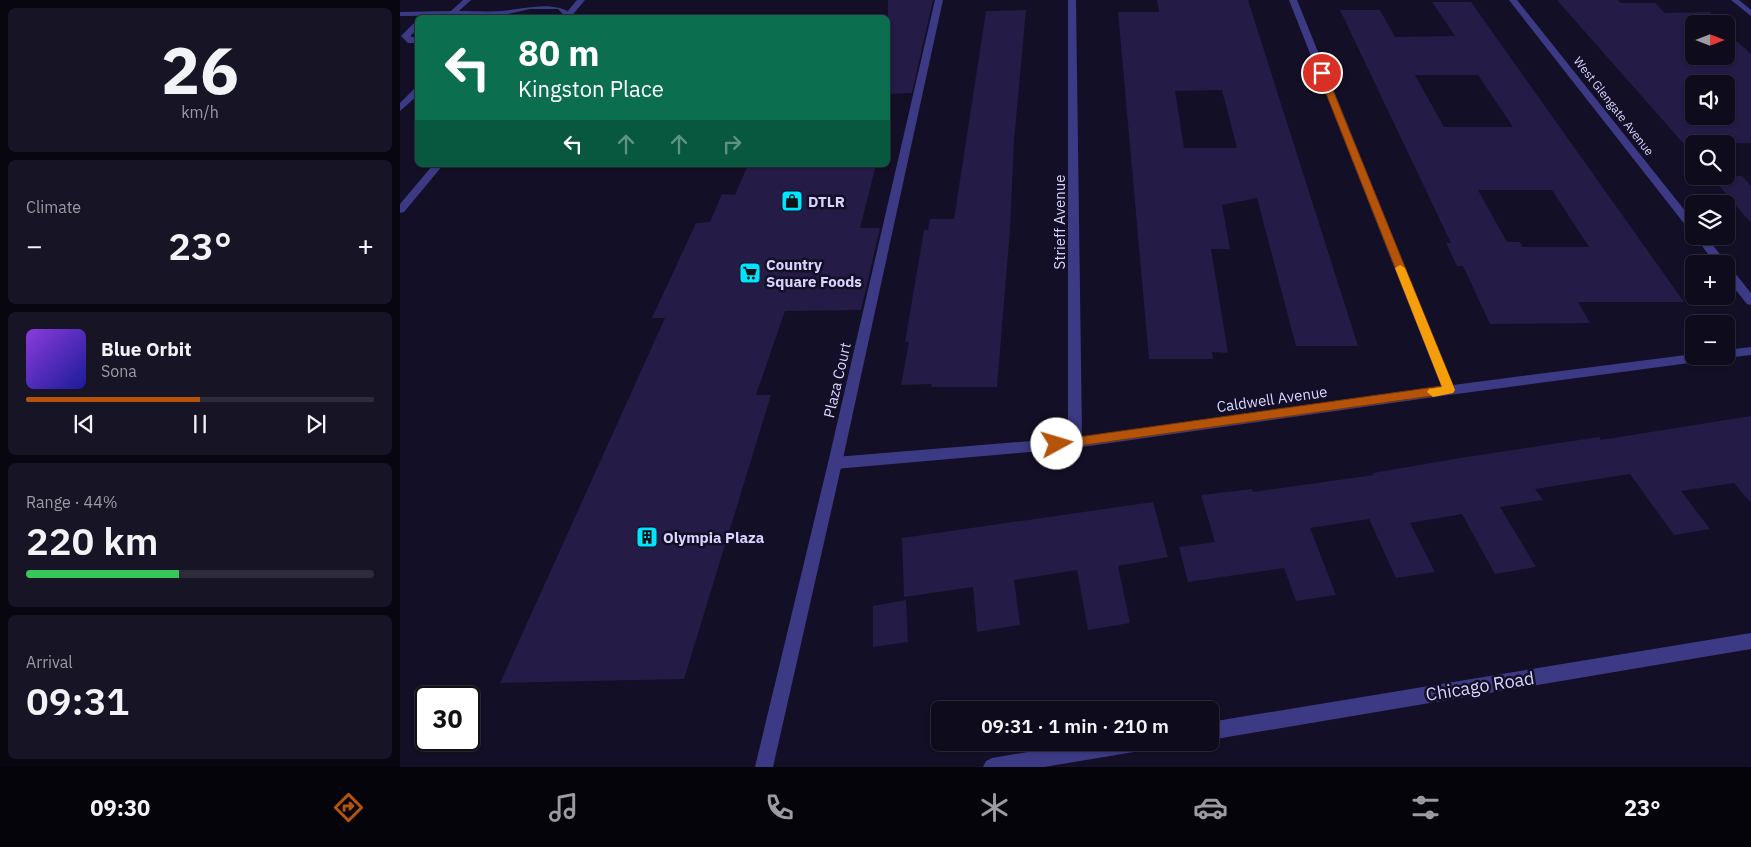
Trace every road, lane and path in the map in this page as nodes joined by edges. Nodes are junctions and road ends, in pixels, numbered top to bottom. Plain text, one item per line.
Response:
1 (467, 0) edge
2 (580, 0) edge
3 (939, 0) edge
4 (1072, 0) edge
5 (1293, 0) edge
6 (1513, 0) edge
7 (1735, 0) edge
8 (503, 13) junction
9 (400, 14) edge
10 (452, 14) junction
11 (1751, 14) edge
12 (415, 15) edge
13 (440, 15) edge
14 (507, 15) edge
15 (566, 15) edge
16 (568, 15) edge
17 (415, 27) edge
18 (415, 41) edge
19 (415, 93) edge
20 (400, 108) edge
21 (436, 167) edge
22 (400, 210) edge
23 (1685, 218) edge
24 (1735, 281) edge
25 (1751, 301) edge
26 (1751, 351) edge
27 (1735, 353) edge
28 (1685, 359) edge
29 (1449, 390) junction
30 (1075, 443) junction
31 (835, 463) junction
32 (1751, 641) edge
33 (1219, 730) edge
34 (1087, 751) edge
35 (764, 767) edge
36 (992, 767) edge

1 - 10 street
2 - 16 street
3 - 31 street, Plaza Court
4 - 30 street, Strieff Avenue
5 - 29 street
6 - 23 street, West Glengate Avenue
7 - 11 street
8 - 10 street
8 - 14 street
8 - 15 street
9 - 12 street
10 - 13 street
17 - 18 street
19 - 20 street
21 - 22 street
24 - 25 street
26 - 27 street
28 - 29 street, Caldwell Avenue
29 - 30 street, Caldwell Avenue
30 - 31 street, Caldwell Avenue
31 - 35 street, Plaza Court
32 - 33 street, Chicago Road
34 - 36 street

